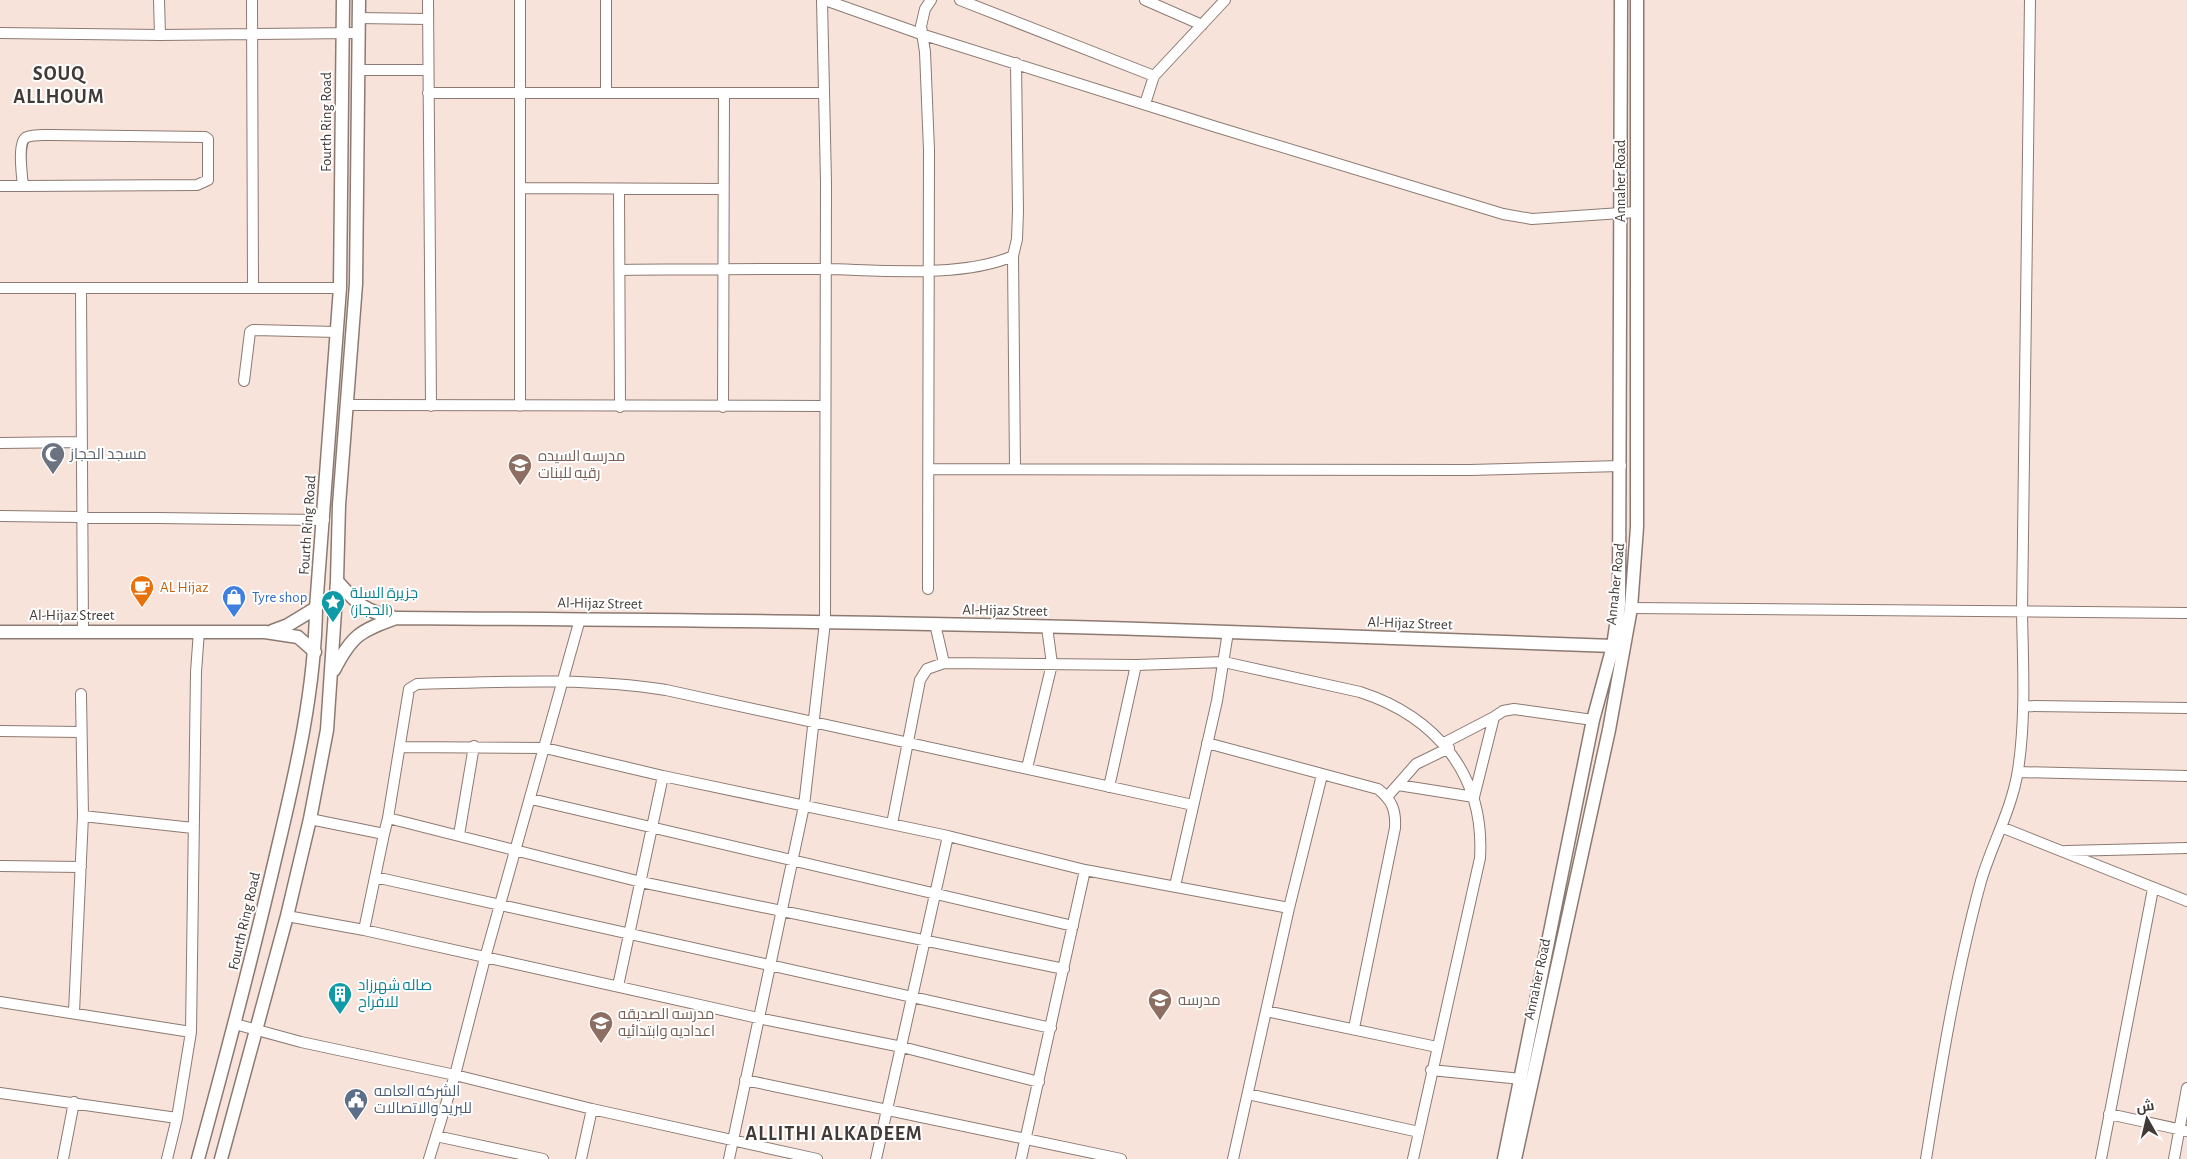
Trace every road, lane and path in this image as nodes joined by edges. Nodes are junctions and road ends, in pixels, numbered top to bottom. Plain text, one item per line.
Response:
1 (159, 0) edge
2 (252, 0) edge
3 (343, 0) edge
4 (359, 0) edge
5 (428, 0) edge
6 (520, 0) edge
7 (606, 0) edge
8 (823, 0) edge
9 (931, 0) edge
10 (960, 0) edge
11 (1145, 0) edge
12 (1225, 0) edge
13 (1621, 0) edge
14 (1637, 0) edge
15 (2030, 0) edge
16 (358, 18) junction
17 (428, 18) junction
18 (1202, 25) junction
19 (0, 33) edge
20 (252, 34) junction
21 (342, 34) junction
22 (358, 34) junction
23 (921, 34) junction
24 (160, 35) junction
25 (1016, 63) junction
26 (358, 70) junction
27 (428, 70) junction
28 (1154, 76) junction
29 (428, 93) junction
30 (521, 93) junction
31 (606, 93) junction
32 (724, 93) junction
33 (823, 93) junction
34 (1145, 104) junction
35 (0, 186) edge
36 (22, 186) junction
37 (520, 188) junction
38 (619, 189) junction
39 (723, 189) junction
40 (1636, 212) junction
41 (1621, 213) junction
42 (1013, 256) junction
43 (724, 269) junction
44 (825, 269) junction
45 (620, 270) junction
46 (929, 271) junction
47 (0, 288) edge
48 (253, 288) junction
49 (340, 288) junction
50 (81, 289) junction
51 (337, 332) junction
52 (244, 381) dead end
53 (347, 405) junction
54 (431, 406) junction
55 (520, 406) junction
56 (620, 406) junction
57 (824, 406) junction
58 (723, 407) junction
59 (81, 442) junction
60 (0, 443) edge
61 (1621, 466) junction
62 (929, 469) junction
63 (1016, 469) junction
64 (0, 516) edge
65 (81, 517) junction
66 (324, 520) junction
67 (338, 581) junction
68 (928, 589) dead end
69 (316, 608) junction
70 (1631, 608) junction
71 (2022, 612) junction
72 (2187, 613) edge
73 (396, 618) junction
74 (580, 619) junction
75 (824, 622) junction
76 (935, 624) junction
77 (1047, 627) junction
78 (199, 631) junction
79 (0, 632) edge
80 (83, 632) junction
81 (264, 632) junction
82 (1228, 632) junction
83 (1613, 646) junction
84 (315, 652) junction
85 (1224, 662) junction
86 (944, 663) junction
87 (1052, 664) junction
88 (1136, 665) junction
89 (332, 673) junction
90 (561, 683) junction
91 (81, 694) dead end
92 (2023, 706) junction
93 (2187, 708) edge
94 (1494, 717) junction
95 (1593, 720) junction
96 (814, 721) junction
97 (0, 731) edge
98 (81, 732) junction
99 (907, 743) junction
100 (1207, 743) junction
101 (474, 746) junction
102 (1447, 746) junction
103 (400, 747) junction
104 (545, 748) junction
105 (1027, 768) junction
106 (2018, 772) junction
107 (1322, 775) junction
108 (663, 776) junction
109 (2187, 776) edge
110 (1398, 785) junction
111 (1110, 787) junction
112 (1387, 797) junction
113 (1474, 797) junction
114 (531, 799) junction
115 (1193, 805) junction
116 (804, 806) junction
117 (83, 816) junction
118 (388, 818) junction
119 (310, 819) junction
120 (892, 824) junction
121 (2001, 827) junction
122 (194, 828) junction
123 (651, 828) junction
124 (384, 834) junction
125 (458, 834) junction
126 (948, 836) junction
127 (2187, 848) edge
128 (516, 850) junction
129 (2060, 851) junction
130 (793, 862) junction
131 (0, 866) edge
132 (81, 867) junction
133 (1085, 870) junction
134 (375, 877) junction
135 (641, 882) junction
136 (1175, 886) junction
137 (2153, 889) junction
138 (935, 893) junction
139 (2187, 902) edge
140 (500, 906) junction
141 (1289, 908) junction
142 (782, 909) junction
143 (287, 916) junction
144 (1073, 926) junction
145 (364, 930) junction
146 (630, 934) junction
147 (924, 940) junction
148 (485, 958) junction
149 (770, 966) junction
150 (1064, 970) junction
151 (618, 986) junction
152 (912, 996) junction
153 (0, 1002) edge
154 (1266, 1011) junction
155 (74, 1012) junction
156 (758, 1018) junction
157 (235, 1024) junction
158 (1051, 1028) junction
159 (1354, 1028) junction
160 (257, 1030) junction
161 (191, 1032) junction
162 (1437, 1046) junction
163 (902, 1047) junction
164 (1431, 1070) junction
165 (455, 1075) junction
166 (1521, 1079) junction
167 (745, 1080) junction
168 (1040, 1082) junction
169 (2187, 1088) edge
170 (0, 1093) edge
171 (1248, 1094) junction
172 (74, 1102) junction
173 (592, 1109) junction
174 (888, 1110) junction
175 (2108, 1114) junction
176 (177, 1118) junction
177 (2183, 1130) edge
178 (1419, 1132) junction
179 (436, 1136) junction
180 (733, 1139) junction
181 (1026, 1139) junction
182 (63, 1159) edge
183 (167, 1159) edge
184 (198, 1159) edge
185 (221, 1159) edge
186 (429, 1159) edge
187 (543, 1159) edge
188 (581, 1159) edge
189 (729, 1159) edge
190 (817, 1159) edge
191 (876, 1159) edge
192 (1021, 1159) edge
193 (1121, 1159) edge
194 (1233, 1159) edge
195 (1413, 1159) edge
196 (1504, 1159) edge
197 (1515, 1159) edge
198 (1926, 1159) edge
199 (2101, 1159) edge
200 (2174, 1159) edge

1 - 24 street
2 - 20 street
3 - 21 main road, Fourth Ring Road
4 - 16 main road, Fourth Ring Road
5 - 17 street
6 - 30 street
7 - 31 street
8 - 23 street
8 - 33 street
9 - 23 street
10 - 28 street
11 - 18 street
12 - 18 street
13 - 41 main road, Annaher Road
14 - 40 main road, Annaher Road
15 - 71 street
16 - 17 street
16 - 22 main road, Fourth Ring Road
17 - 27 street
18 - 28 street
19 - 24 street
20 - 21 street
20 - 24 street
20 - 48 street
21 - 22 street
21 - 49 main road, Fourth Ring Road
22 - 26 main road, Fourth Ring Road
23 - 25 street
23 - 46 street
25 - 34 street
25 - 42 street
26 - 27 street
26 - 53 main road, Fourth Ring Road
27 - 29 street
28 - 34 street
29 - 30 street
29 - 54 street
30 - 31 street
30 - 37 street
31 - 32 street
32 - 33 street
32 - 39 street
33 - 44 street
34 - 41 street
35 - 36 street
36 - 36 street
37 - 38 street
37 - 55 street
38 - 39 street
38 - 45 street
39 - 43 street
40 - 41 street
40 - 70 main road, Annaher Road
41 - 61 main road, Annaher Road
42 - 46 street
42 - 63 street
43 - 44 street
43 - 45 street
43 - 58 street
44 - 46 street
44 - 57 street
45 - 56 street
46 - 62 street
47 - 50 street
48 - 49 street
48 - 50 street
49 - 51 main road, Fourth Ring Road
50 - 59 street
51 - 52 street
51 - 66 main road, Fourth Ring Road
53 - 54 street
53 - 67 main road, Fourth Ring Road
54 - 55 street
55 - 56 street
56 - 58 street
57 - 58 street
57 - 75 street
59 - 60 street
59 - 65 street
61 - 63 street
61 - 83 main road, Annaher Road
62 - 63 street
62 - 68 street
64 - 65 street
65 - 66 street
65 - 80 street
66 - 69 main road, Fourth Ring Road
67 - 73 main road, Al-Hijaz Street
67 - 89 main road, Fourth Ring Road
69 - 81 main road, Al-Hijaz Street
69 - 84 main road, Fourth Ring Road
70 - 71 street
70 - 197 main road, Annaher Road
71 - 72 street
71 - 92 street
73 - 74 main road, Al-Hijaz Street
73 - 89 main road, Al-Hijaz Street
74 - 75 main road, Al-Hijaz Street
74 - 90 street
75 - 76 main road, Al-Hijaz Street
75 - 96 street
76 - 77 main road, Al-Hijaz Street
76 - 86 street
77 - 82 main road, Al-Hijaz Street
77 - 87 street
78 - 80 main road, Al-Hijaz Street
78 - 81 main road, Al-Hijaz Street
78 - 122 street
79 - 80 main road, Al-Hijaz Street
81 - 84 main road, Al-Hijaz Street
82 - 83 main road, Al-Hijaz Street
82 - 85 street
83 - 95 main road, Annaher Road
84 - 157 main road, Fourth Ring Road
85 - 88 street
85 - 100 street
85 - 102 street
86 - 87 street
86 - 99 street
87 - 88 street
87 - 105 street
88 - 111 street
89 - 119 main road, Fourth Ring Road
90 - 96 street
90 - 103 street
90 - 104 street
91 - 98 street
92 - 93 street
92 - 106 street
94 - 95 street
94 - 102 street
94 - 113 street
95 - 166 main road, Annaher Road
96 - 99 street
96 - 116 street
97 - 98 street
98 - 117 street
99 - 105 street
99 - 120 street
100 - 107 street
100 - 115 street
101 - 103 street
101 - 104 street
101 - 125 street
102 - 110 street
102 - 113 street
103 - 118 street
104 - 108 street
104 - 114 street
105 - 111 street
106 - 109 street
106 - 121 street
107 - 112 street
107 - 141 street
108 - 116 street
108 - 123 street
110 - 112 street
110 - 113 street
111 - 115 street
112 - 159 street
113 - 162 street
114 - 123 street
114 - 128 street
115 - 136 street
116 - 120 street
116 - 130 street
117 - 122 street
117 - 132 street
118 - 124 street
118 - 125 street
119 - 124 street
119 - 143 main road, Fourth Ring Road
120 - 126 street
121 - 129 street
121 - 198 street
122 - 161 street
123 - 130 street
123 - 135 street
124 - 134 street
125 - 128 street
126 - 133 street
126 - 138 street
127 - 129 street
128 - 135 street
128 - 140 street
129 - 137 street
130 - 138 street
130 - 142 street
131 - 132 street
132 - 155 street
133 - 136 street
133 - 144 street
134 - 140 street
134 - 145 street
135 - 142 street
135 - 146 street
136 - 141 street
137 - 139 street
137 - 175 street
138 - 144 street
138 - 147 street
140 - 146 street
140 - 148 street
141 - 154 street
142 - 147 street
142 - 149 street
143 - 145 street
143 - 160 main road, Fourth Ring Road
144 - 150 street
145 - 148 street
146 - 149 street
146 - 151 street
147 - 150 street
147 - 152 street
148 - 151 street
148 - 165 street
149 - 152 street
149 - 156 street
150 - 158 street
151 - 156 street
152 - 158 street
152 - 163 street
153 - 155 street
154 - 159 street
154 - 171 street
155 - 161 street
156 - 163 street
156 - 167 street
157 - 160 street
157 - 184 main road, Fourth Ring Road
158 - 168 street
159 - 162 street
160 - 165 street
160 - 185 main road, Fourth Ring Road
161 - 176 street
162 - 164 street
163 - 168 street
163 - 174 street
164 - 166 street
164 - 178 street
165 - 173 street
165 - 179 street
166 - 196 main road, Annaher Road
167 - 174 street
167 - 180 street
168 - 181 street
169 - 177 street
170 - 172 street
171 - 178 street
171 - 194 street
172 - 176 street
172 - 182 street
173 - 180 street
173 - 188 street
174 - 181 street
174 - 191 street
175 - 177 street
175 - 199 street
176 - 183 street
177 - 200 street
178 - 195 street
179 - 186 street
179 - 187 street
180 - 189 street
180 - 190 street
181 - 192 street
181 - 193 street

